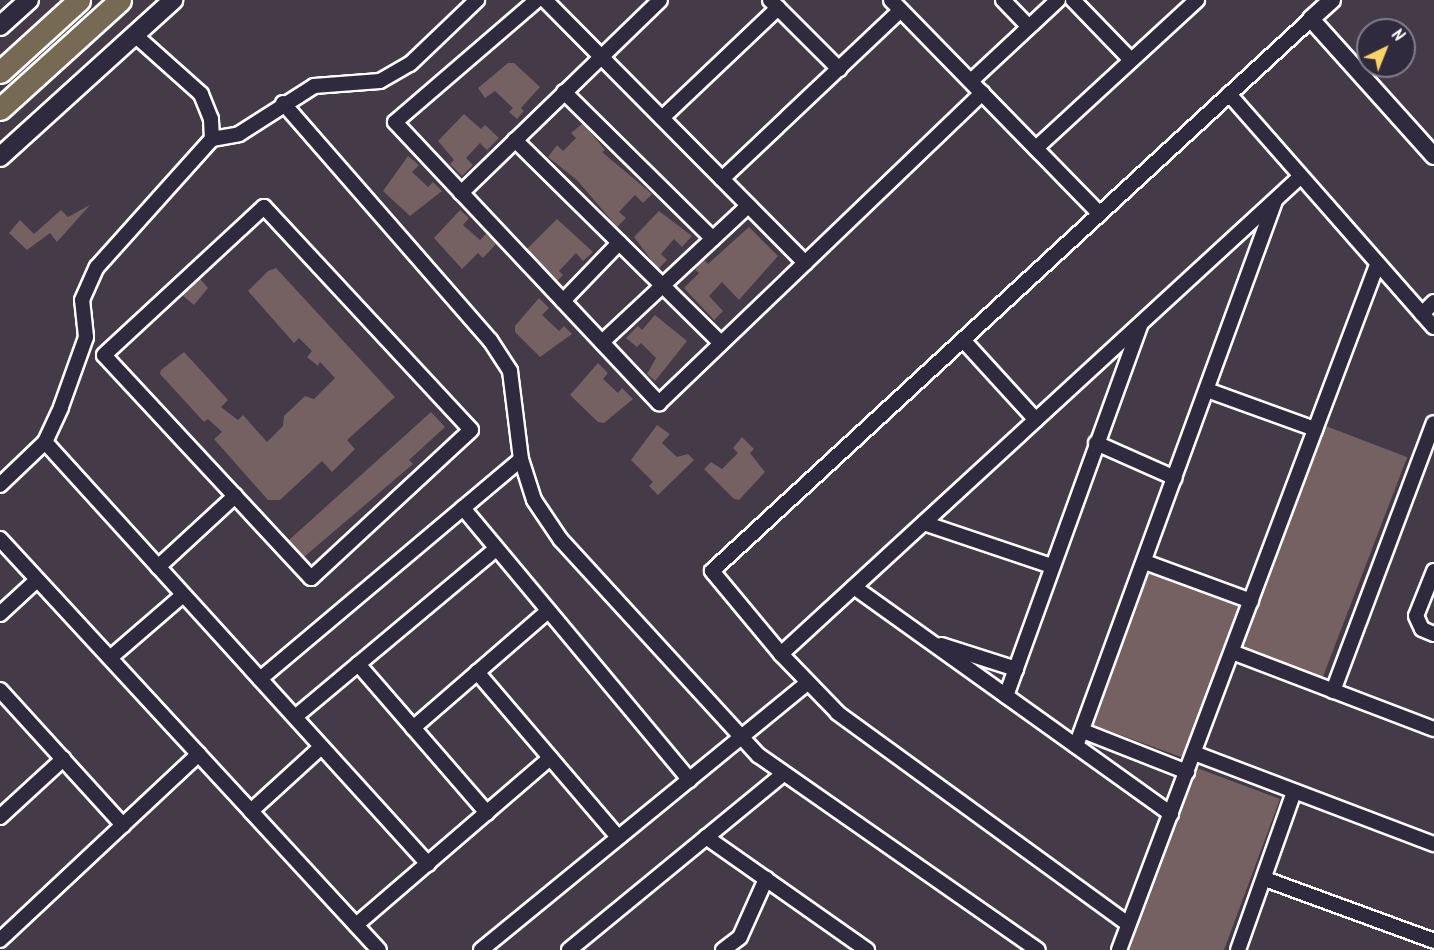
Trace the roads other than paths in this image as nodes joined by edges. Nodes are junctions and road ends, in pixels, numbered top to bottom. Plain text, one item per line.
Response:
1 (29, 0) edge
2 (70, 0) edge
3 (79, 0) edge
4 (120, 0) edge
5 (173, 0) edge
6 (477, 0) edge
7 (537, 0) edge
8 (545, 0) edge
9 (660, 0) edge
10 (1003, 0) edge
11 (1058, 0) edge
12 (1073, 0) edge
13 (1197, 0) edge
14 (1332, 0) edge
15 (774, 4) edge
16 (896, 5) edge
17 (1311, 19) junction
18 (0, 26) edge
19 (1029, 27) junction
20 (135, 35) junction
21 (25, 49) junction
22 (601, 56) junction
23 (1131, 60) junction
24 (838, 69) junction
25 (0, 72) edge
26 (970, 81) junction
27 (564, 92) junction
28 (982, 93) junction
29 (1229, 94) junction
30 (283, 104) junction
31 (0, 110) edge
32 (662, 118) junction
33 (212, 139) junction
34 (515, 140) junction
35 (1036, 148) junction
36 (1434, 156) edge
37 (0, 157) edge
38 (1300, 177) junction
39 (722, 179) junction
40 (461, 193) junction
41 (1276, 199) junction
42 (748, 206) junction
43 (1100, 214) junction
44 (713, 239) junction
45 (620, 243) junction
46 (805, 263) junction
47 (1377, 265) junction
48 (663, 285) junction
49 (563, 301) junction
50 (1434, 302) edge
51 (1422, 314) junction
52 (1141, 324) junction
53 (1434, 327) edge
54 (963, 340) junction
55 (602, 342) junction
56 (721, 343) junction
57 (1207, 390) junction
58 (1036, 420) junction
59 (1434, 423) edge
60 (1315, 429) junction
61 (45, 442) junction
62 (1096, 443) junction
63 (521, 459) junction
64 (1175, 478) junction
65 (0, 484) edge
66 (235, 496) junction
67 (463, 508) junction
68 (924, 523) junction
69 (0, 539) edge
70 (496, 549) junction
71 (1145, 562) junction
72 (1052, 566) junction
73 (158, 567) junction
74 (1434, 571) edge
75 (38, 580) junction
76 (854, 587) junction
77 (183, 595) junction
78 (1251, 601) junction
79 (548, 611) junction
80 (0, 614) edge
81 (1434, 634) edge
82 (929, 641) junction
83 (1232, 652) junction
84 (781, 654) junction
85 (110, 658) junction
86 (358, 664) junction
87 (1016, 669) junction
88 (477, 672) junction
89 (260, 679) junction
90 (807, 682) junction
91 (0, 690) edge
92 (1333, 691) junction
93 (1006, 696) junction
94 (295, 717) junction
95 (413, 728) junction
96 (1434, 729) edge
97 (1083, 731) junction
98 (740, 738) junction
99 (1076, 746) junction
100 (321, 747) junction
101 (1194, 753) junction
102 (199, 754) junction
103 (550, 758) junction
104 (63, 759) junction
105 (1187, 772) junction
106 (783, 774) junction
107 (690, 780) junction
108 (1294, 792) junction
109 (251, 811) junction
110 (487, 813) junction
111 (1171, 814) junction
112 (0, 818) edge
113 (123, 825) junction
114 (618, 837) junction
115 (706, 837) junction
116 (1434, 844) edge
117 (428, 864) junction
118 (766, 879) junction
119 (1265, 879) junction
120 (1128, 924) junction
121 (356, 925) junction
122 (847, 936) junction
123 (0, 940) edge
124 (1434, 941) edge
125 (737, 943) edge
126 (379, 950) edge
127 (481, 950) edge
128 (569, 950) edge
129 (723, 950) edge
130 (842, 950) edge
131 (867, 950) edge
132 (1038, 950) edge
133 (1119, 950) edge
134 (1238, 950) edge

1 - 18 main road
2 - 21 highway
3 - 21 highway
4 - 31 highway
5 - 20 main road
6 - 30 street
7 - 40 street
8 - 22 street
9 - 22 street
10 - 19 street
11 - 19 street
12 - 23 street
13 - 23 street
14 - 17 street
15 - 24 street
15 - 32 street
16 - 24 street
16 - 26 street
17 - 29 street
17 - 36 street
19 - 26 street
20 - 33 street
20 - 37 main road
21 - 25 highway
22 - 27 street
22 - 32 street
23 - 35 street
24 - 39 street
26 - 28 street
27 - 34 street
27 - 44 street
28 - 35 street
28 - 46 street
29 - 38 street
29 - 43 street
30 - 33 street
30 - 63 street
32 - 39 street
33 - 61 street
34 - 40 street
34 - 45 street
35 - 43 street
38 - 41 street
38 - 47 street
39 - 42 street
40 - 49 street
41 - 52 street
41 - 57 street
42 - 44 street
42 - 46 street
43 - 54 street
44 - 48 street
45 - 48 street
45 - 49 street
46 - 56 street
47 - 51 street
47 - 60 street
48 - 55 street
48 - 56 street
49 - 55 street
50 - 51 street
51 - 53 street
52 - 58 street
52 - 62 street
54 - 58 street
54 - 84 street
55 - 56 street
57 - 60 street
57 - 64 street
58 - 68 street
59 - 92 street
60 - 78 street
61 - 65 street
61 - 73 street
62 - 64 street
62 - 72 street
63 - 67 street
63 - 98 street
64 - 71 street
66 - 66 street
66 - 73 street
67 - 70 street
67 - 89 street
68 - 72 street
68 - 76 street
69 - 75 street
70 - 79 street
70 - 86 street
71 - 78 street
71 - 97 street
72 - 87 street
73 - 77 street
74 - 81 street
75 - 80 street
75 - 85 street
76 - 82 street
76 - 84 street
77 - 85 street
77 - 89 street
78 - 83 street
79 - 88 street
79 - 107 street
82 - 87 street
82 - 93 street
83 - 92 street
83 - 101 street
84 - 90 street
85 - 102 street
86 - 94 street
86 - 95 street
87 - 93 street
88 - 95 street
88 - 103 street
89 - 94 street
90 - 98 street
90 - 120 street
91 - 104 street
92 - 96 street
93 - 99 street
94 - 100 street
95 - 110 street
97 - 99 street
97 - 105 street
98 - 106 street
98 - 107 street
99 - 111 street
100 - 109 street
100 - 117 street
101 - 105 street
101 - 108 street
102 - 109 street
102 - 113 street
103 - 110 street
103 - 114 street
104 - 112 street
104 - 113 street
105 - 111 street
106 - 115 street
106 - 132 street
107 - 114 street
108 - 116 street
108 - 119 street
109 - 121 street
110 - 117 street
111 - 120 street
113 - 123 street
114 - 127 street
115 - 118 street
115 - 128 street
117 - 121 street
118 - 122 street
118 - 125 street
119 - 124 street
119 - 134 street
120 - 133 street
121 - 126 street
122 - 130 street
122 - 131 street
125 - 129 street

